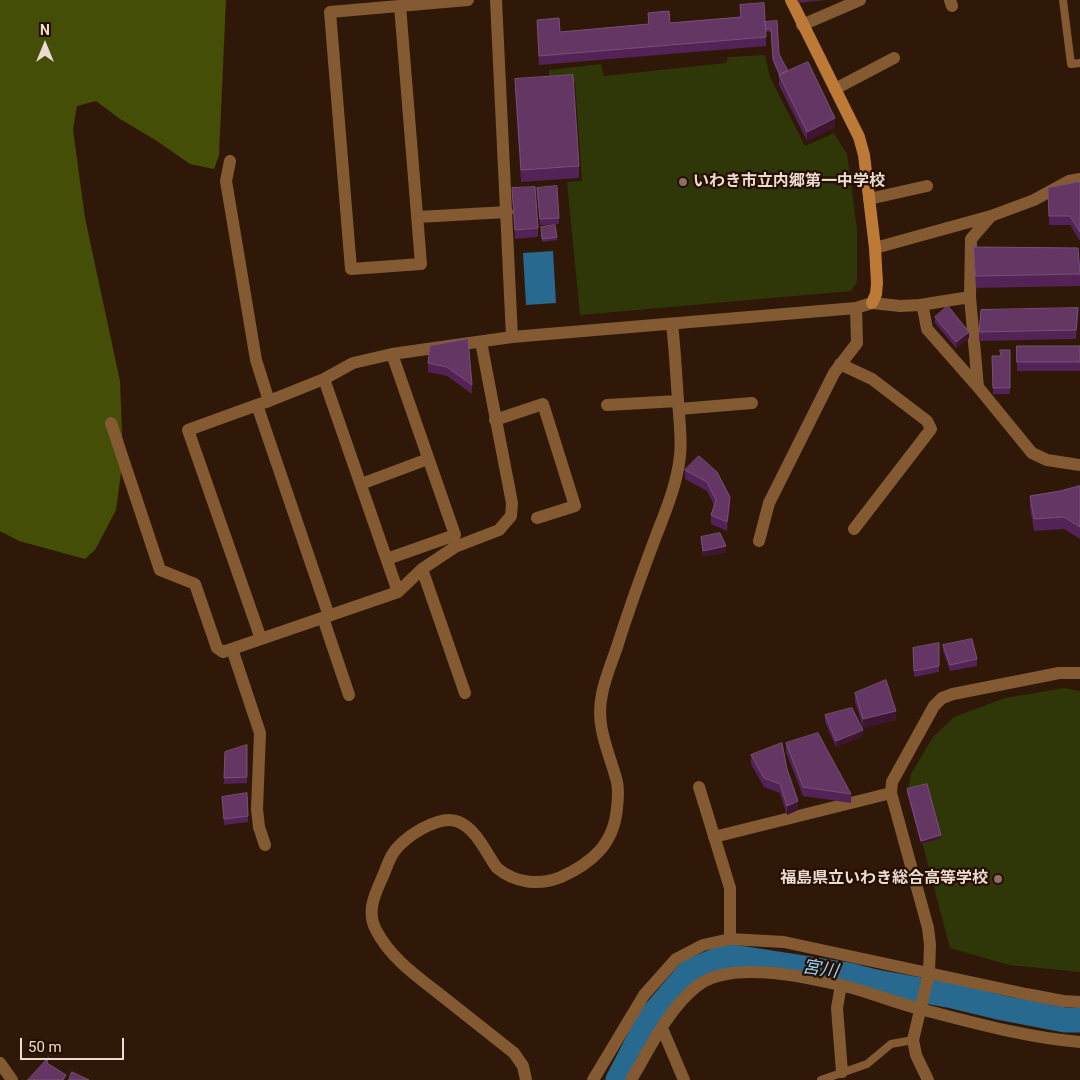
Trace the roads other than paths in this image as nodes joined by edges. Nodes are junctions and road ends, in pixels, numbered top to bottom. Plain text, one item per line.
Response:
1 (468, 0) edge
2 (496, 0) edge
3 (791, 0) edge
4 (860, 0) edge
5 (1063, 0) edge
6 (369, 4) edge
7 (400, 6) junction
8 (802, 25) junction
9 (894, 58) dead end
10 (1080, 63) edge
11 (835, 89) junction
12 (230, 162) dead end
13 (1080, 179) edge
14 (927, 186) dead end
15 (869, 199) junction
16 (507, 212) junction
17 (991, 216) junction
18 (418, 218) junction
19 (875, 248) junction
20 (970, 297) junction
21 (872, 303) junction
22 (920, 304) junction
23 (856, 308) junction
24 (672, 324) junction
25 (512, 337) junction
26 (480, 342) junction
27 (392, 354) junction
28 (840, 364) junction
29 (324, 379) junction
30 (978, 387) junction
31 (263, 403) junction
32 (752, 403) dead end
33 (607, 405) dead end
34 (678, 405) junction
35 (495, 420) junction
36 (111, 423) dead end
37 (428, 459) junction
38 (1080, 465) edge
39 (360, 484) junction
40 (538, 518) dead end
41 (854, 529) dead end
42 (759, 541) dead end
43 (387, 559) junction
44 (422, 569) junction
45 (398, 592) junction
46 (326, 617) junction
47 (261, 639) junction
48 (232, 648) junction
49 (1080, 674) edge
50 (465, 693) dead end
51 (349, 695) dead end
52 (699, 787) dead end
53 (892, 792) junction
54 (714, 837) junction
55 (265, 845) dead end
56 (730, 940) junction
57 (928, 977) junction
58 (841, 985) junction
59 (1080, 1002) edge
60 (920, 1006) junction
61 (662, 1028) junction
62 (913, 1040) junction
63 (1080, 1042) edge
64 (0, 1063) edge
65 (842, 1072) junction
66 (12, 1080) edge
67 (526, 1080) edge
68 (593, 1080) edge
69 (631, 1080) edge
70 (684, 1080) edge
71 (821, 1080) edge
72 (928, 1080) edge

1 - 7 street
2 - 16 street
3 - 8 street
4 - 8 street
5 - 10 lane
6 - 7 street
6 - 18 street
7 - 18 street
8 - 11 street
9 - 11 street
11 - 15 street
12 - 31 street
13 - 17 street
14 - 15 street
15 - 19 street
16 - 18 street
16 - 25 street
17 - 19 street
17 - 20 street
19 - 21 street
20 - 22 street
20 - 30 street
21 - 22 street
21 - 23 street
22 - 30 street
23 - 24 street
23 - 28 street
24 - 25 street
24 - 34 street
25 - 26 street
26 - 27 street
26 - 35 street
27 - 29 street
27 - 37 street
28 - 41 street
28 - 42 street
29 - 31 street
29 - 39 street
30 - 38 street
31 - 46 street
31 - 47 street
32 - 34 street
33 - 34 street
34 - 67 street
35 - 40 street
35 - 44 street
36 - 48 street
37 - 39 street
37 - 43 street
39 - 43 street
43 - 45 street
44 - 45 street
44 - 50 street
45 - 46 street
46 - 47 street
46 - 51 street
47 - 48 street
48 - 55 street
49 - 53 street
52 - 54 street
53 - 54 street
53 - 57 street
54 - 56 street
56 - 57 street
56 - 68 street
57 - 59 street
57 - 60 street
58 - 60 street
58 - 61 street
58 - 65 street
60 - 62 street
60 - 63 street
61 - 69 street
61 - 70 street
62 - 65 lane
62 - 72 street
64 - 66 street
65 - 71 lane

